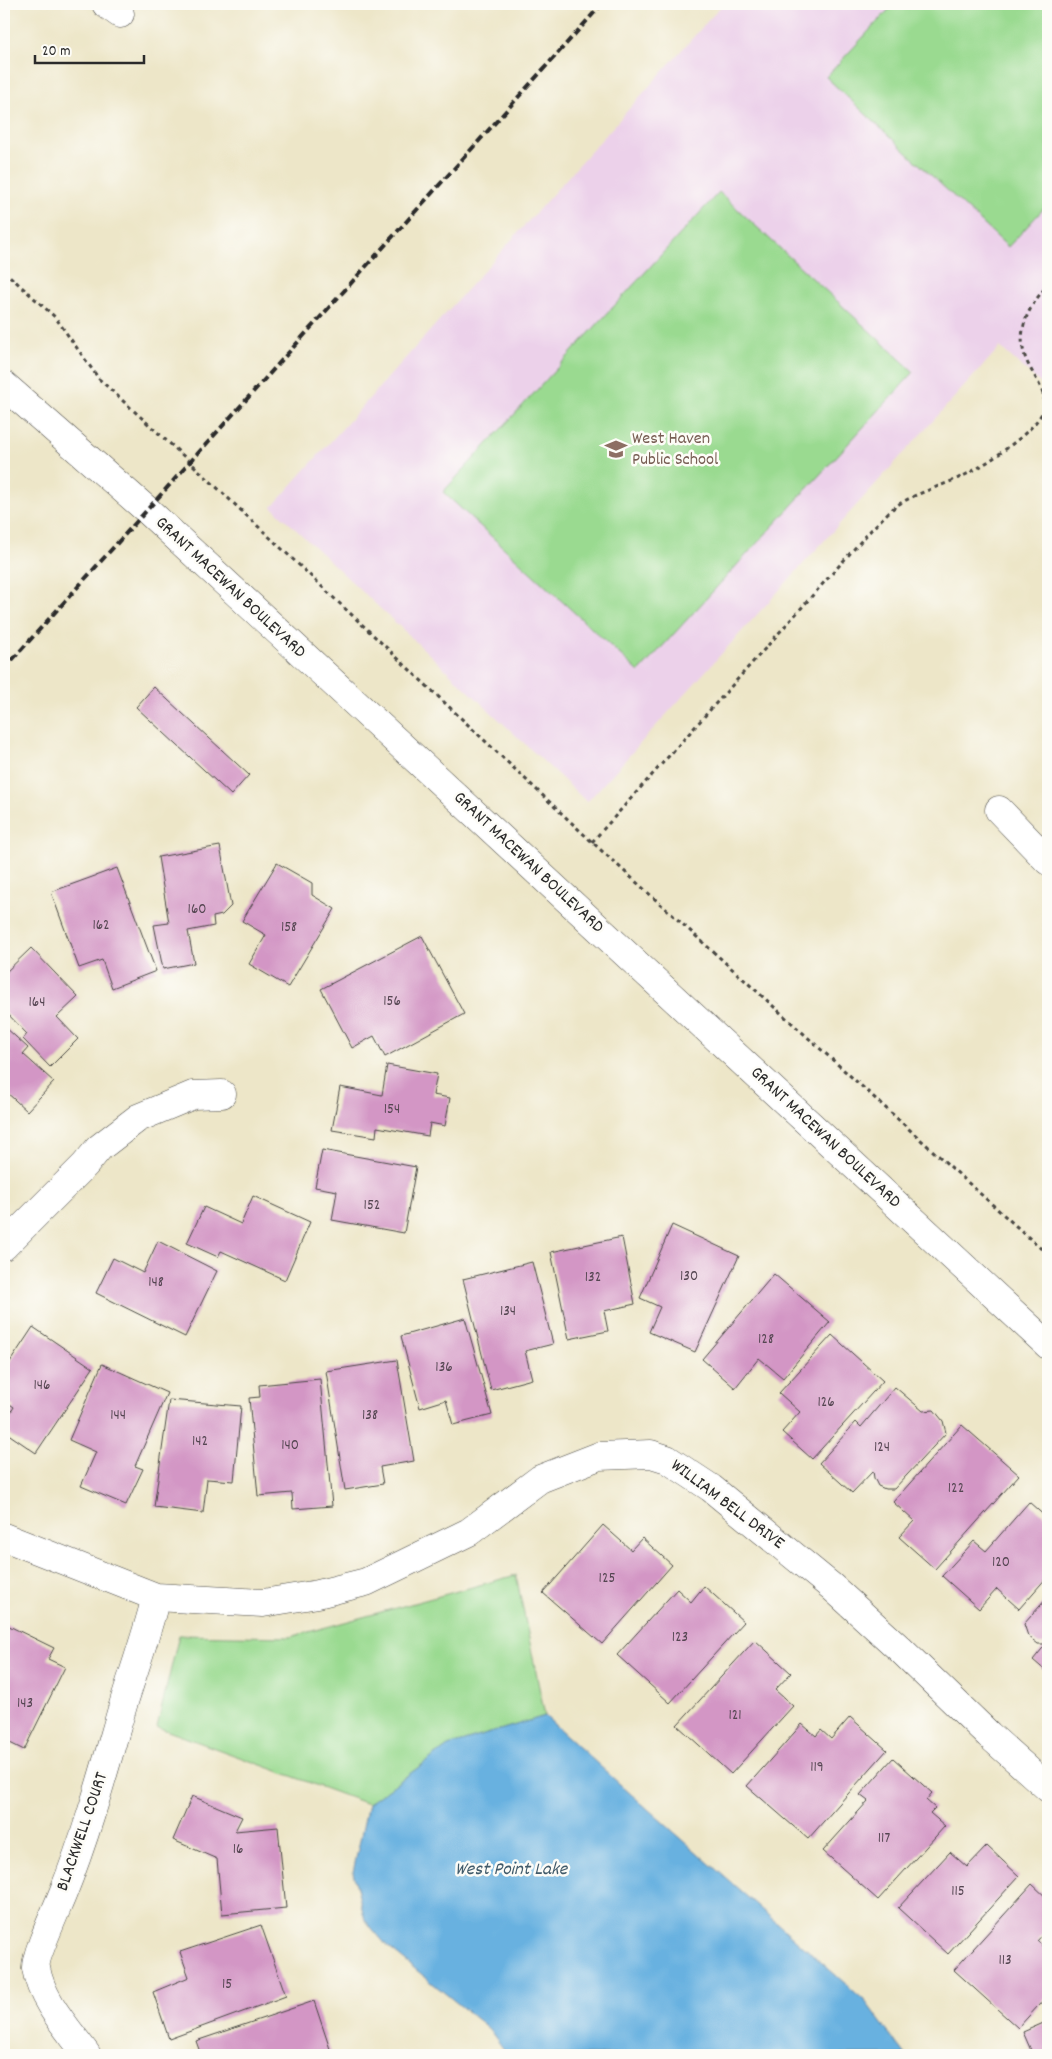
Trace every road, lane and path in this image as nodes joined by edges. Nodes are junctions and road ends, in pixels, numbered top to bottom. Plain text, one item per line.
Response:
1 (4, 270) edge
2 (1048, 284) edge
3 (4, 385) edge
4 (999, 810) dead end
5 (592, 842) junction
6 (1048, 861) edge
7 (222, 1094) dead end
8 (4, 1246) edge
9 (1048, 1255) edge
10 (1048, 1345) edge
11 (4, 1537) edge
12 (156, 1597) junction
13 (1048, 1788) edge
14 (87, 2055) edge

1 - 5 path
2 - 5 path
3 - 10 street, GRANT MACEWAN BOULEVARD
4 - 6 street
5 - 9 path
7 - 8 street
11 - 12 street, WILLIAM BELL DRIVE
12 - 13 street, WILLIAM BELL DRIVE
12 - 14 street, BLACKWELL COURT

